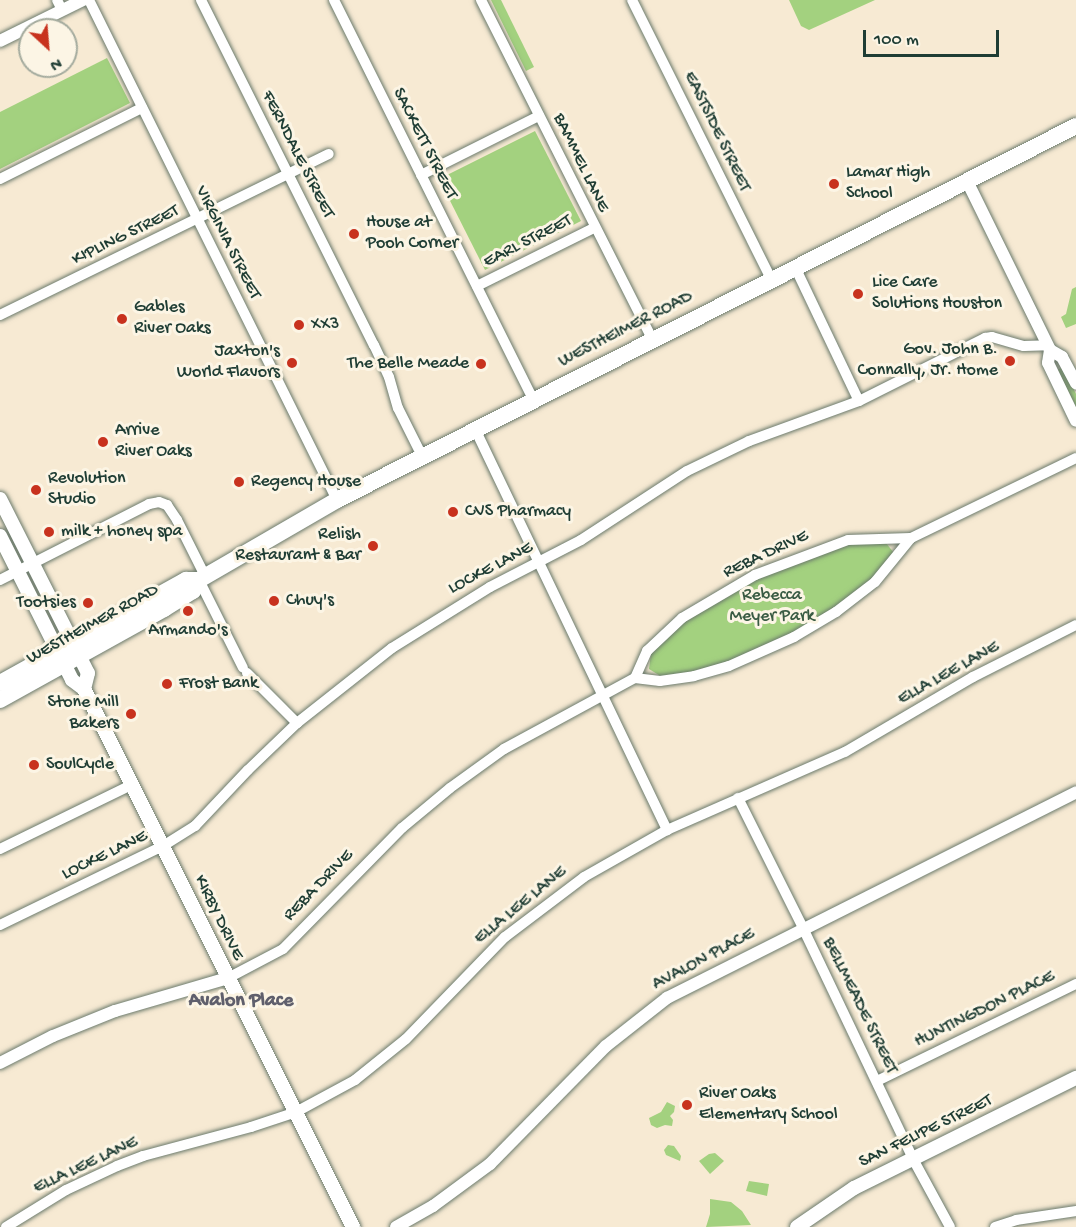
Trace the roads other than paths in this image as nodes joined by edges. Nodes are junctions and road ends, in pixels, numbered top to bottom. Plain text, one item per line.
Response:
1 (82, 0) edge
2 (89, 0) edge
3 (201, 0) edge
4 (334, 0) edge
5 (481, 0) edge
6 (632, 0) edge
7 (60, 5) edge
8 (0, 41) edge
9 (142, 108) junction
10 (539, 116) junction
11 (1076, 126) edge
12 (329, 154) dead end
13 (288, 175) junction
14 (421, 175) junction
15 (0, 179) edge
16 (967, 181) junction
17 (197, 220) junction
18 (594, 228) junction
19 (795, 267) junction
20 (771, 279) junction
21 (477, 286) junction
22 (0, 315) edge
23 (652, 339) junction
24 (1049, 347) junction
25 (1076, 383) edge
26 (533, 399) junction
27 (859, 401) junction
28 (1076, 421) edge
29 (475, 429) junction
30 (422, 456) junction
31 (1076, 458) edge
32 (0, 499) edge
33 (337, 500) junction
34 (0, 536) edge
35 (911, 538) junction
36 (539, 562) junction
37 (33, 563) junction
38 (17, 571) junction
39 (202, 578) junction
40 (0, 580) edge
41 (1076, 626) edge
42 (76, 649) junction
43 (61, 658) junction
44 (635, 678) junction
45 (0, 683) edge
46 (84, 689) junction
47 (603, 695) junction
48 (0, 700) edge
49 (297, 723) junction
50 (131, 785) junction
51 (1076, 792) edge
52 (738, 798) junction
53 (668, 830) junction
54 (163, 846) junction
55 (0, 849) edge
56 (0, 925) edge
57 (803, 928) junction
58 (228, 978) junction
59 (1076, 984) edge
60 (0, 1063) edge
61 (1076, 1078) edge
62 (877, 1081) junction
63 (296, 1112) junction
64 (913, 1159) junction
65 (1076, 1211) edge
66 (6, 1227) edge
67 (353, 1227) edge
68 (396, 1227) edge
69 (797, 1227) edge
70 (950, 1227) edge
71 (995, 1227) edge

1 - 7 street
2 - 9 street, VIRGINIA STREET
3 - 13 street, FERNDALE STREET
4 - 14 street, SACKETT STREET
5 - 10 street, BAMMEL LANE
6 - 20 street, EASTSIDE STREET
7 - 8 street
9 - 15 street
9 - 17 street, VIRGINIA STREET
10 - 14 street
10 - 18 street, BAMMEL LANE
11 - 16 main road, WESTHEIMER ROAD
12 - 13 street, KIPLING STREET
13 - 17 street, KIPLING STREET
13 - 30 street, FERNDALE STREET
14 - 21 street, SACKETT STREET
16 - 19 main road, WESTHEIMER ROAD
16 - 24 street
17 - 22 street, KIPLING STREET
17 - 33 street, VIRGINIA STREET
18 - 21 street, EARL STREET
18 - 23 street, BAMMEL LANE
19 - 20 main road, WESTHEIMER ROAD
19 - 27 street
20 - 23 main road, WESTHEIMER ROAD
21 - 26 street, SACKETT STREET
23 - 26 main road, WESTHEIMER ROAD
24 - 25 street
24 - 27 street, LOCKE LANE
24 - 28 street
26 - 29 main road, WESTHEIMER ROAD
27 - 36 street, LOCKE LANE
29 - 30 main road, WESTHEIMER ROAD
29 - 36 street
30 - 33 main road, WESTHEIMER ROAD
31 - 35 street, REBA DRIVE
32 - 37 main road, KIRBY DRIVE
33 - 39 main road, WESTHEIMER ROAD
34 - 38 main road, KIRBY DRIVE
35 - 44 street, REBA DRIVE
35 - 44 street, REBA DRIVE
36 - 47 street
36 - 49 street, LOCKE LANE
37 - 38 street
37 - 39 street
37 - 42 main road, KIRBY DRIVE
38 - 40 street
38 - 43 main road, KIRBY DRIVE
39 - 42 main road, WESTHEIMER ROAD
39 - 49 street
41 - 52 street, ELLA LEE LANE
42 - 43 main road, WESTHEIMER ROAD
42 - 46 main road, KIRBY DRIVE
43 - 45 main road, WESTHEIMER ROAD
43 - 46 main road, KIRBY DRIVE
43 - 48 main road, WESTHEIMER ROAD
44 - 47 street, REBA DRIVE
46 - 50 main road, KIRBY DRIVE
47 - 53 street
47 - 58 street, REBA DRIVE
49 - 54 street, LOCKE LANE
50 - 54 main road, KIRBY DRIVE
50 - 55 street
51 - 57 street, AVALON PLACE
52 - 53 street, ELLA LEE LANE
52 - 57 street, BELLMEADE STREET
53 - 63 street, ELLA LEE LANE
54 - 56 street, LOCKE LANE
54 - 58 main road, KIRBY DRIVE
57 - 62 street, BELLMEADE STREET
57 - 68 street, AVALON PLACE
58 - 60 street, REBA DRIVE
58 - 63 main road, KIRBY DRIVE
59 - 62 street, HUNTINGDON PLACE
61 - 64 main road, SAN FELIPE STREET
62 - 64 street, BELLMEADE STREET
63 - 66 street, ELLA LEE LANE
63 - 67 main road, KIRBY DRIVE
64 - 69 main road, SAN FELIPE STREET
64 - 70 street, BELLMEADE STREET
65 - 71 street

